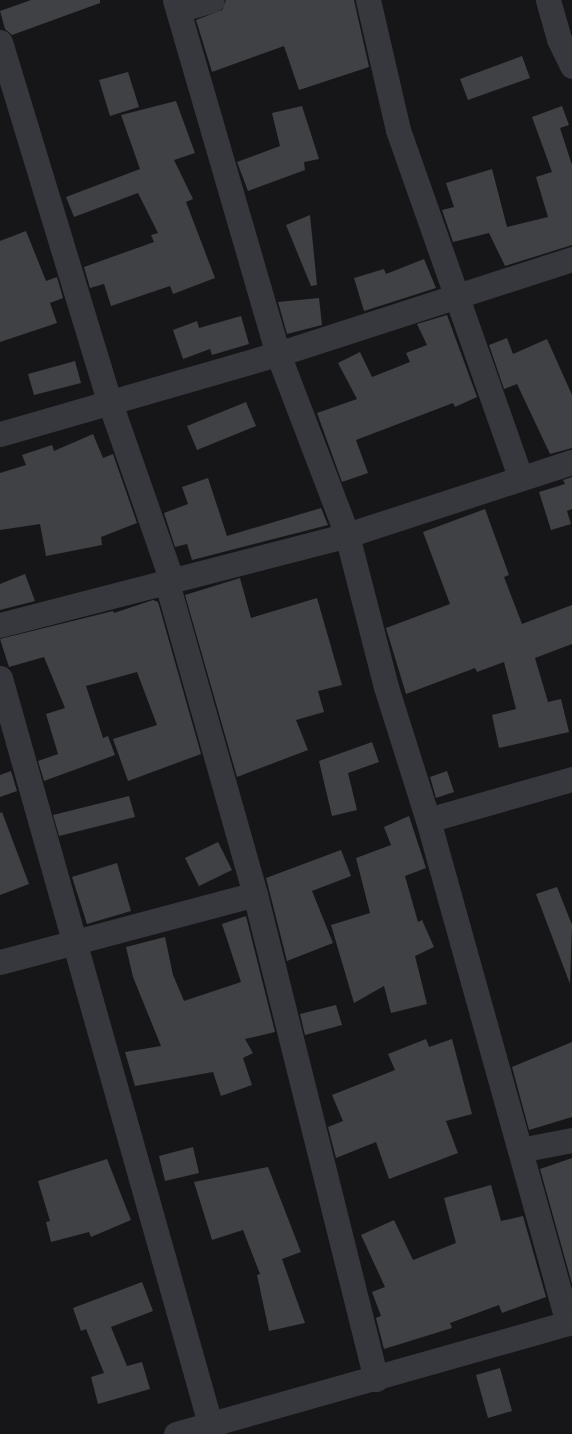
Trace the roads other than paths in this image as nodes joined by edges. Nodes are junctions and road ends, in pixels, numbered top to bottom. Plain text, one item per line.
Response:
1 (212, 0) edge
2 (368, 0) edge
3 (548, 0) edge
4 (177, 5) edge
5 (0, 42) edge
6 (572, 66) edge
7 (572, 259) edge
8 (458, 294) junction
9 (278, 354) junction
10 (110, 403) junction
11 (0, 434) edge
12 (572, 462) edge
13 (520, 477) junction
14 (347, 535) junction
15 (169, 582) junction
16 (0, 625) edge
17 (0, 678) edge
18 (572, 779) edge
19 (428, 820) junction
20 (255, 894) junction
21 (74, 944) junction
22 (0, 962) edge
23 (572, 1140) edge
24 (520, 1150) junction
25 (570, 1323) edge
26 (376, 1378) junction
27 (213, 1429) edge
28 (176, 1434) edge

1 - 4 street
2 - 8 street
3 - 6 street
4 - 9 street
5 - 10 street
7 - 8 street
8 - 9 street
8 - 13 street
9 - 10 street
9 - 14 street
10 - 11 street
10 - 15 street
12 - 13 street
13 - 14 street
14 - 15 street
14 - 19 street
15 - 16 street
15 - 20 street
17 - 21 street
18 - 19 street
19 - 24 street
20 - 21 street
20 - 26 street
21 - 22 street
21 - 27 street
23 - 24 street
24 - 25 street
25 - 26 street
26 - 27 street
27 - 28 street

